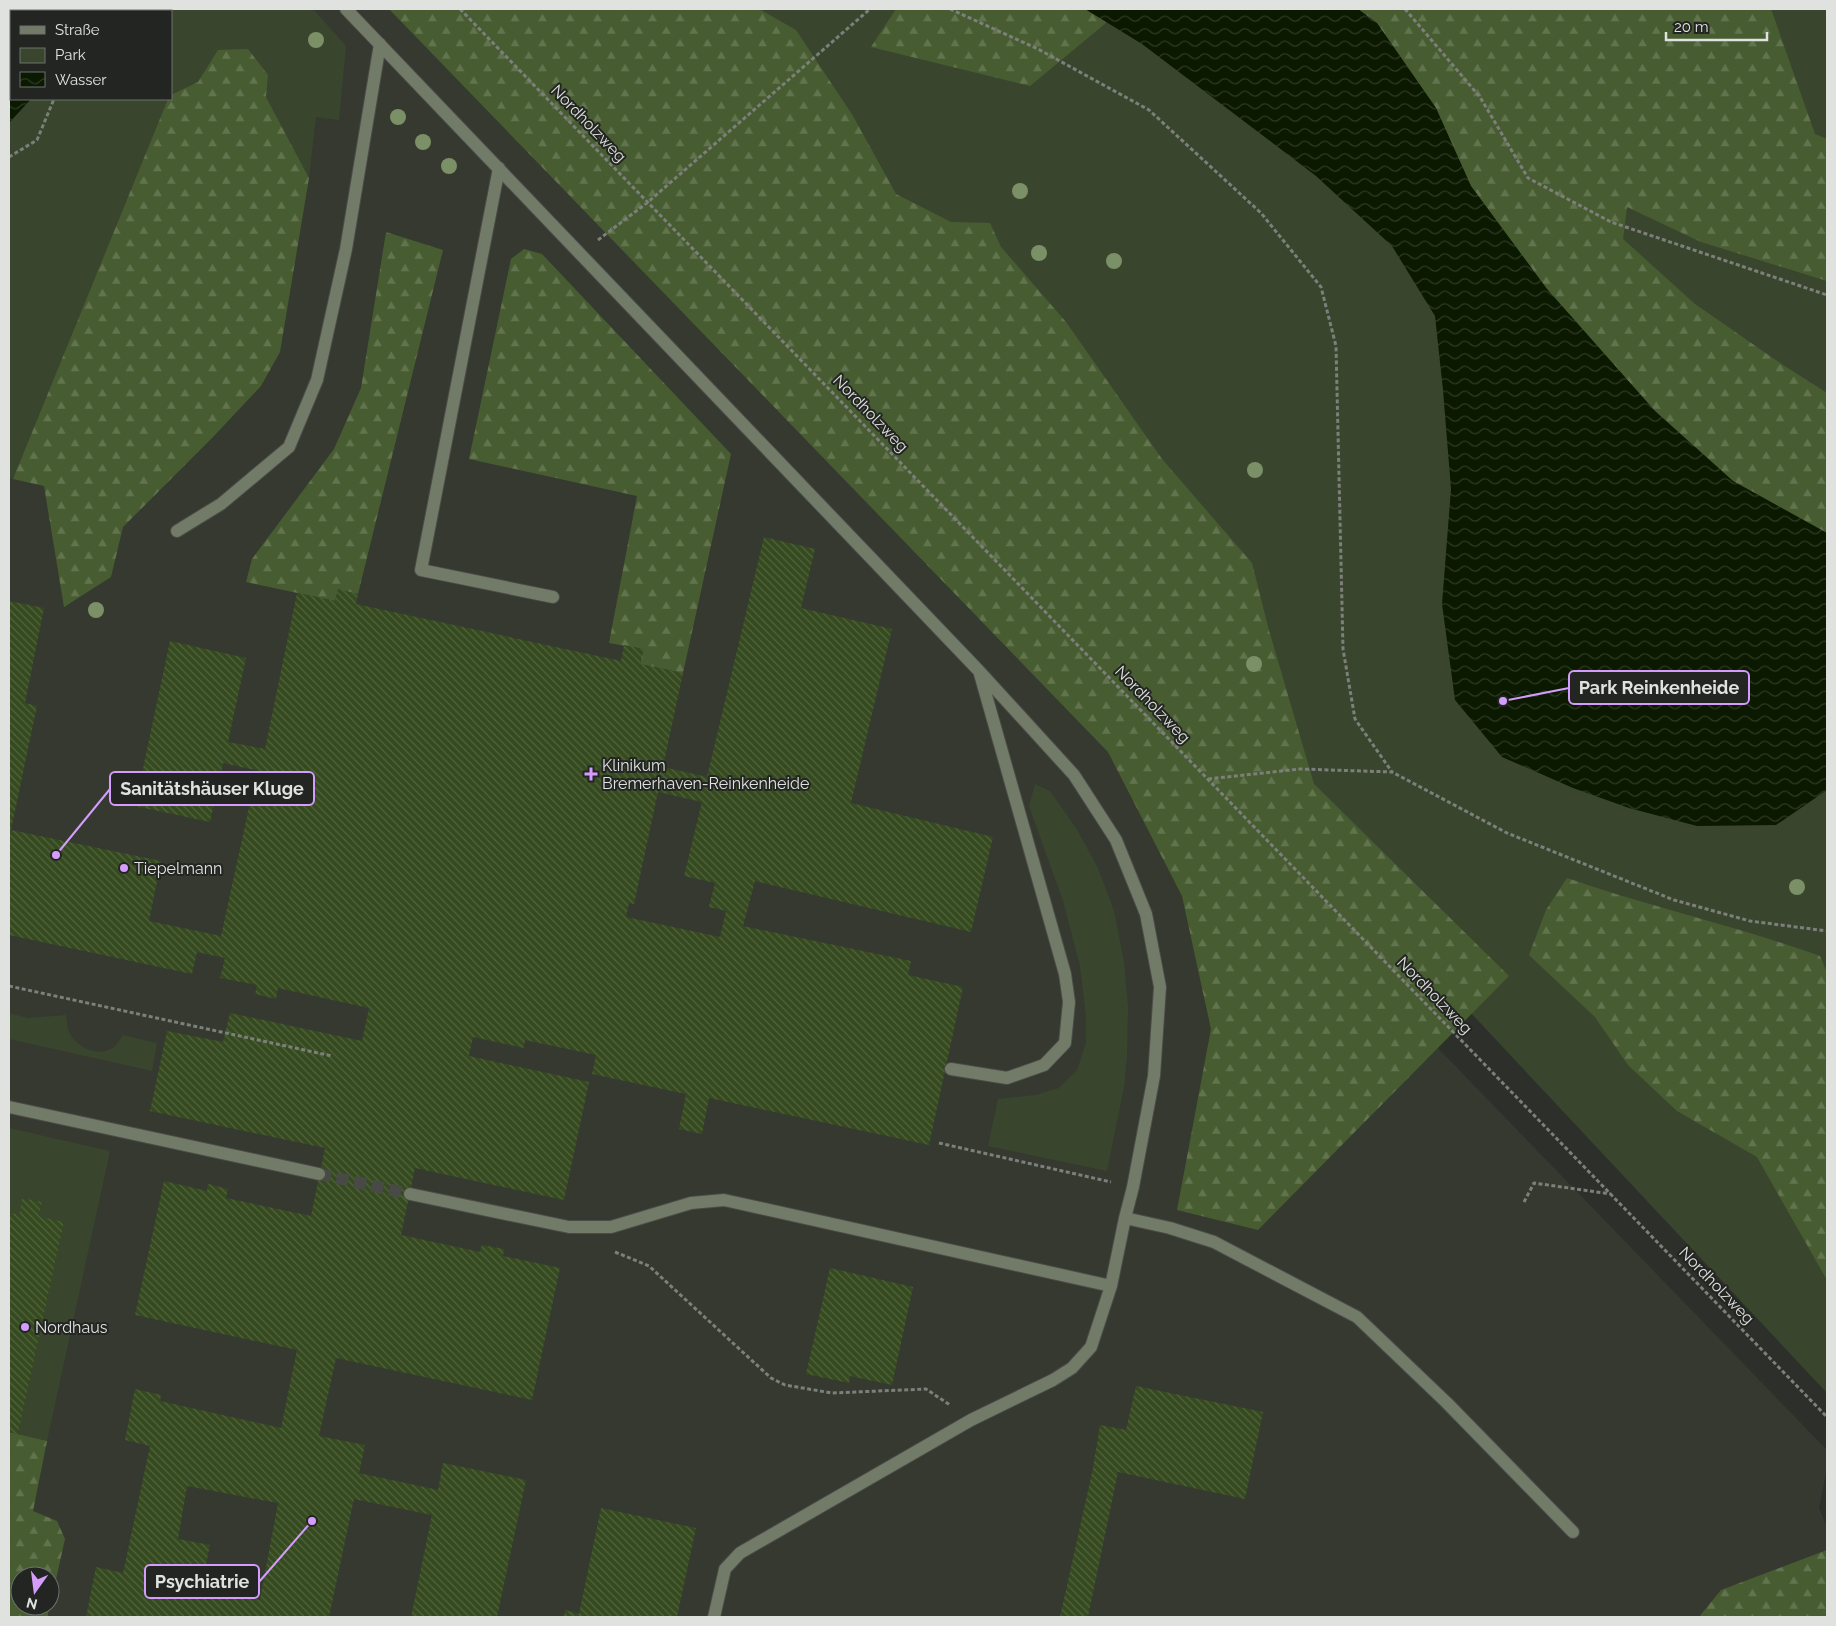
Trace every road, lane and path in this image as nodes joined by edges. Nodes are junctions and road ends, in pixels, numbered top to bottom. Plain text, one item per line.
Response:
1 (346, 9) edge
2 (460, 9) edge
3 (870, 9) edge
4 (950, 9) edge
5 (1405, 9) edge
6 (380, 44) junction
7 (54, 100) edge
8 (9, 157) edge
9 (498, 168) junction
10 (648, 202) junction
11 (580, 253) junction
12 (1827, 295) edge
13 (177, 531) dead end
14 (553, 597) dead end
15 (980, 672) junction
16 (1392, 772) junction
17 (1208, 779) junction
18 (1827, 931) edge
19 (9, 986) edge
20 (332, 1056) dead end
21 (951, 1069) dead end
22 (9, 1107) edge
23 (939, 1143) dead end
24 (319, 1174) tunnel mouth
25 (1133, 1187) junction
26 (410, 1194) tunnel mouth
27 (1611, 1194) junction
28 (1524, 1202) dead end
29 (1125, 1218) junction
30 (612, 1251) dead end
31 (1111, 1286) junction
32 (1827, 1417) edge
33 (971, 1420) junction
34 (1573, 1532) dead end
35 (714, 1617) edge

1 - 6 lane
2 - 10 path, Nordholzweg
3 - 10 path
4 - 16 path
5 - 12 path
6 - 9 lane
6 - 13 lane
7 - 8 path
9 - 11 lane
9 - 14 lane
10 - 11 path
10 - 17 path, Nordholzweg
11 - 15 lane
15 - 21 lane
15 - 25 lane
16 - 17 path
16 - 18 path
17 - 27 path, Nordholzweg
19 - 20 path
22 - 24 lane
23 - 25 path
25 - 29 lane
26 - 31 lane
27 - 28 path
27 - 32 path, Nordholzweg
29 - 31 lane
29 - 34 lane
30 - 33 path
31 - 33 lane
33 - 35 lane

